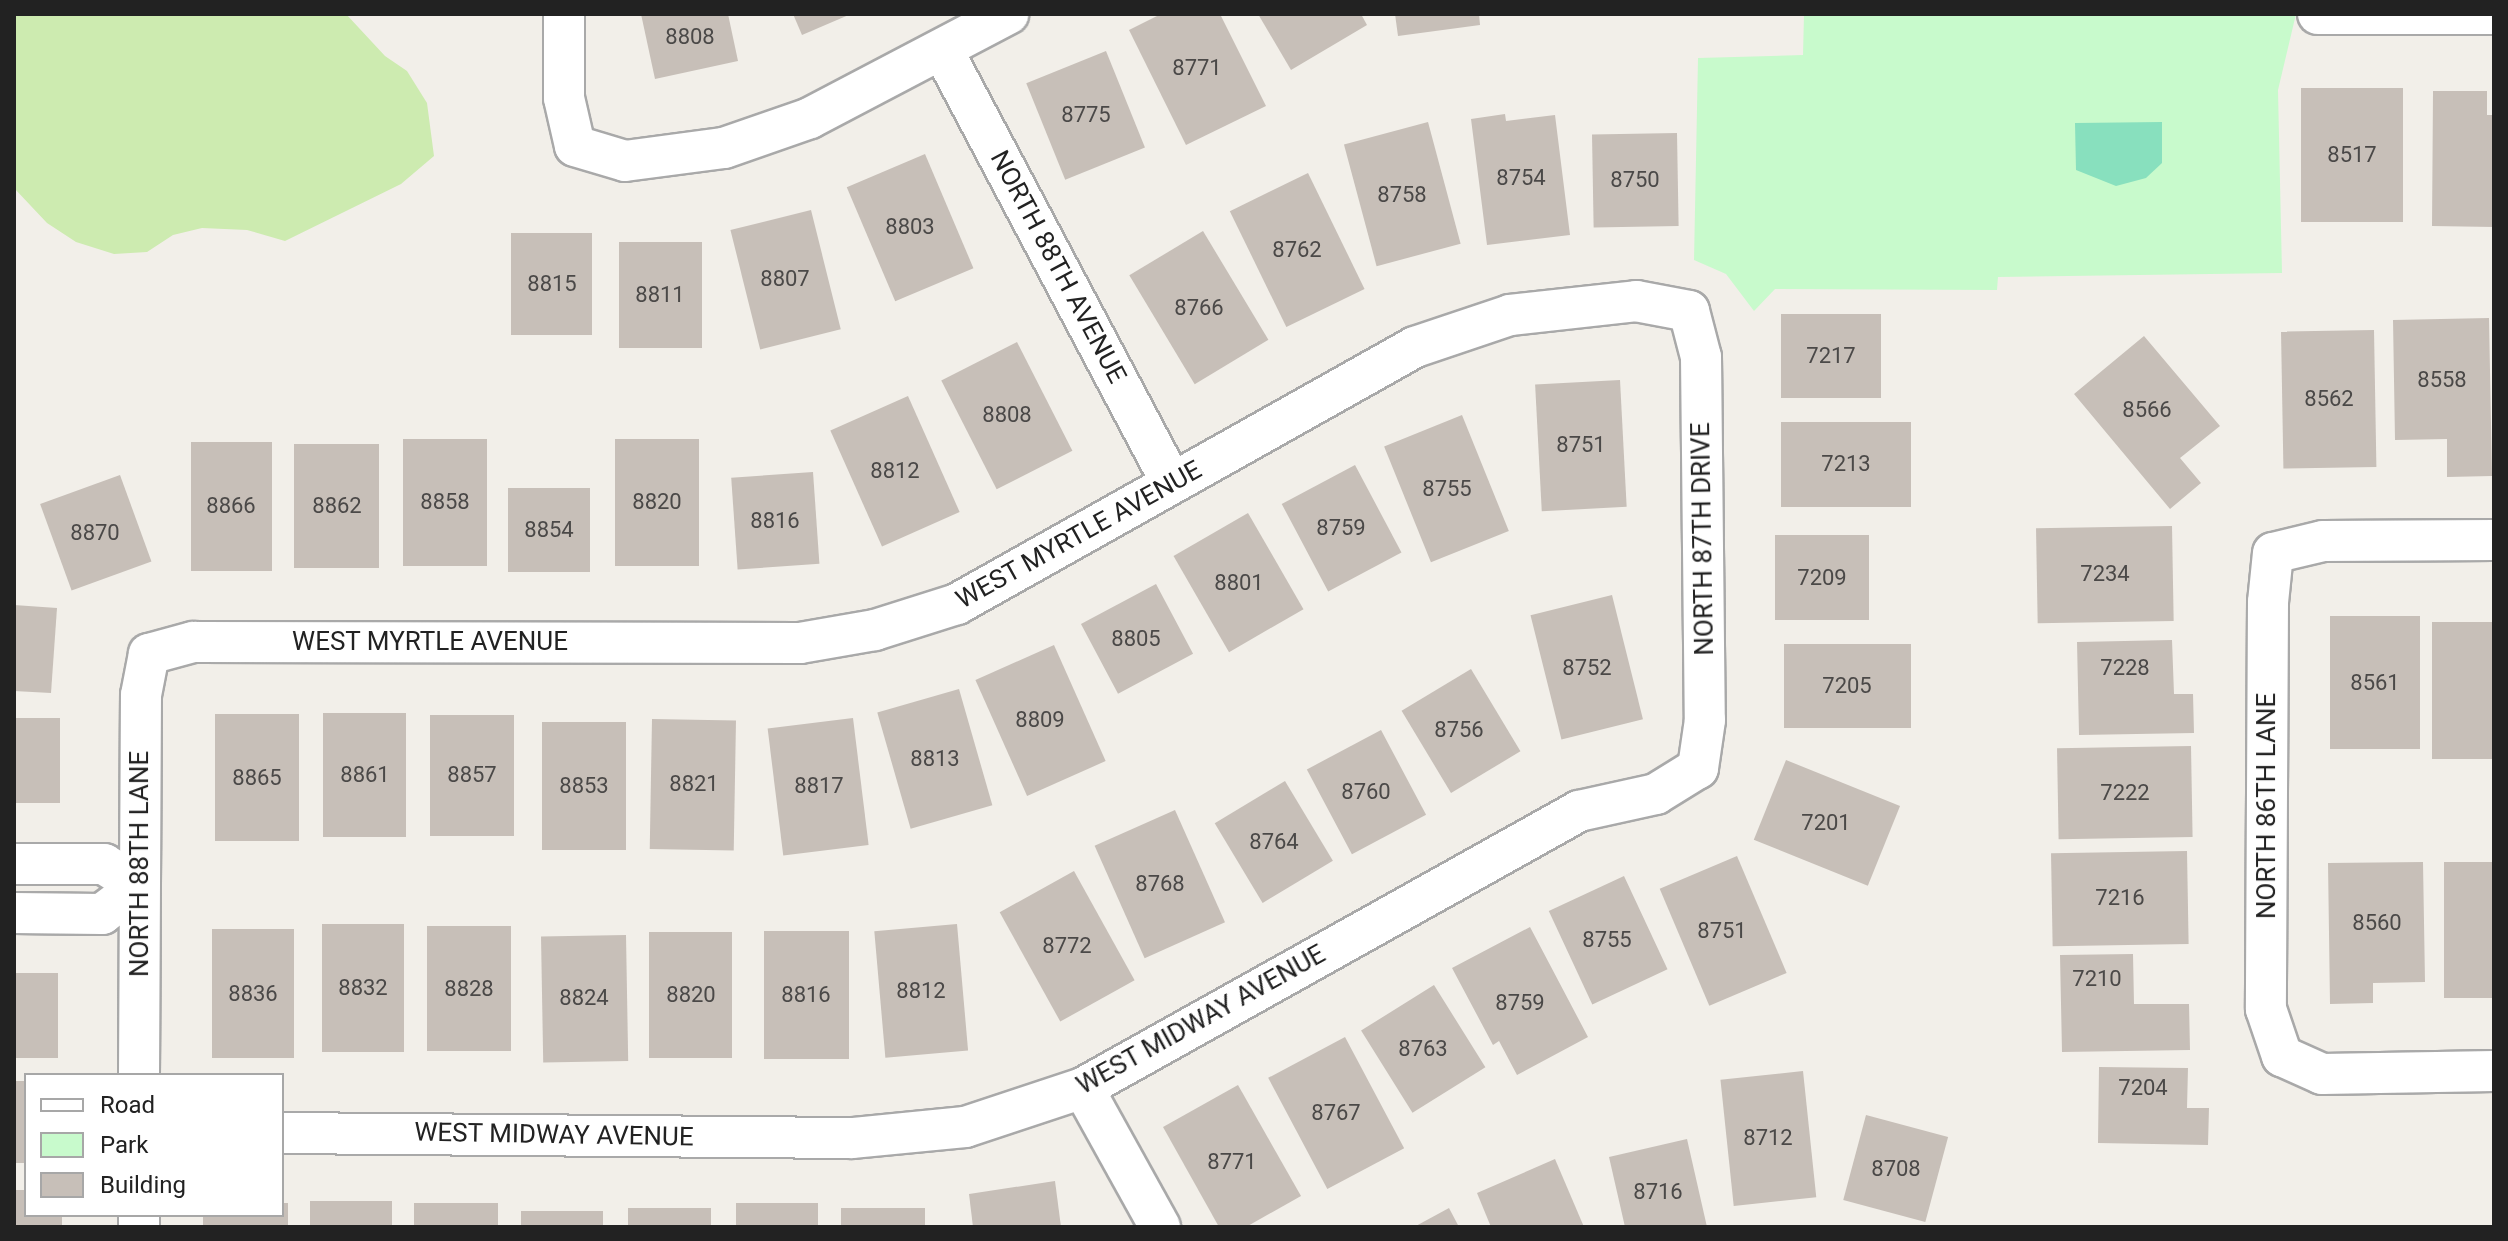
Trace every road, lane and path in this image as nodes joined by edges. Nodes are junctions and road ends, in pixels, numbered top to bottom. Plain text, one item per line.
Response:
1 (564, 14) edge
2 (1008, 14) edge
3 (2318, 14) edge
4 (2494, 14) edge
5 (943, 51) junction
6 (1689, 311) joint
7 (1172, 483) junction
8 (2494, 540) edge
9 (149, 654) joint
10 (1698, 768) joint
11 (14, 864) edge
12 (139, 886) junction
13 (14, 913) edge
14 (2494, 1071) edge
15 (139, 1073) edge
16 (1083, 1088) junction
17 (284, 1133) edge
18 (1160, 1227) edge

1 - 5 street
2 - 5 street
3 - 4 street
5 - 7 street, NORTH 88TH AVENUE
6 - 7 street, WEST MYRTLE AVENUE
6 - 10 street, NORTH 87TH DRIVE
7 - 9 street, WEST MYRTLE AVENUE
8 - 14 street, NORTH 86TH LANE
9 - 12 street, NORTH 88TH LANE
10 - 16 street, WEST MIDWAY AVENUE
11 - 12 street
12 - 13 street
12 - 15 street, NORTH 88TH LANE
16 - 17 street, WEST MIDWAY AVENUE
16 - 18 street

